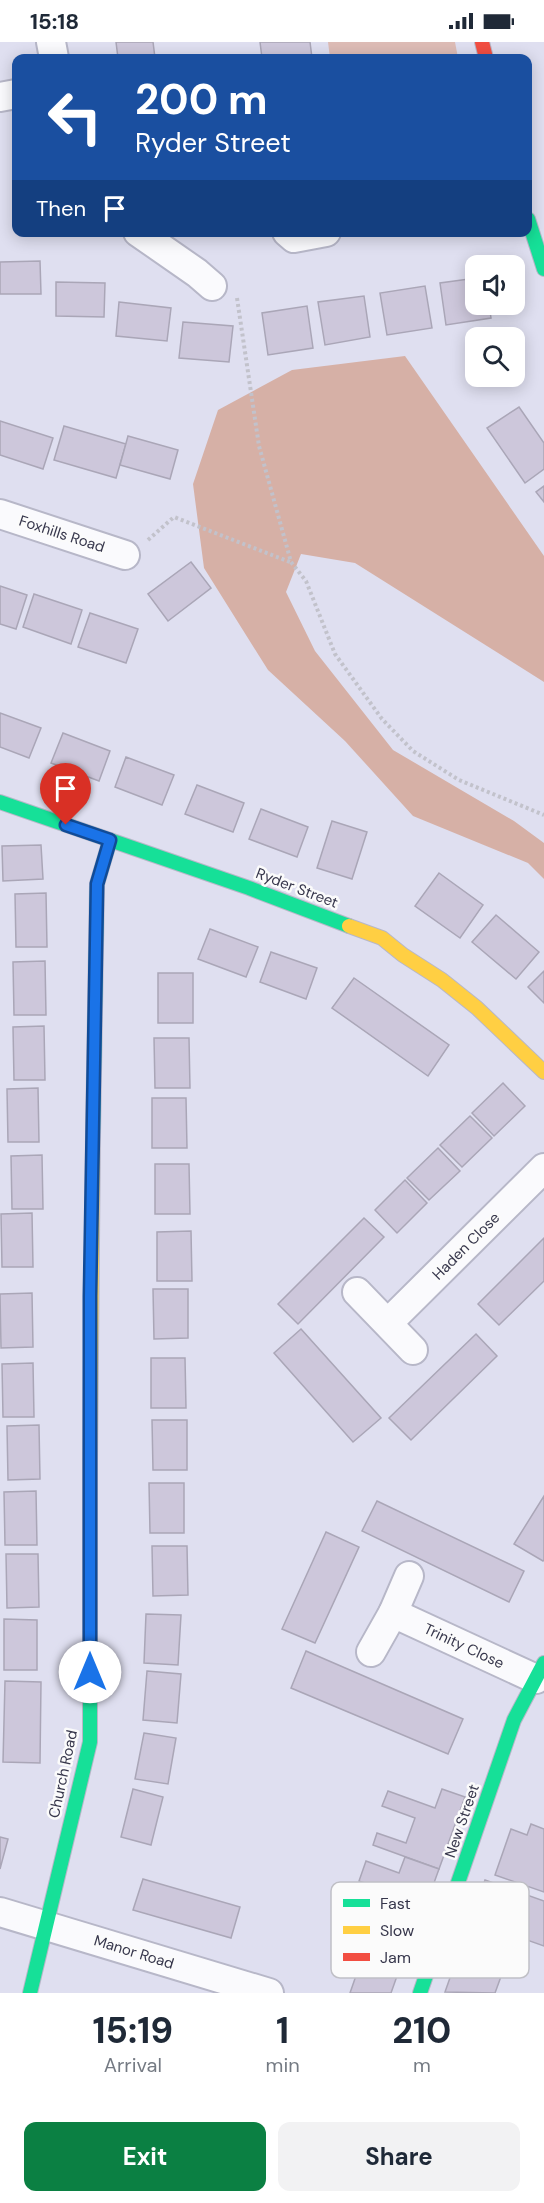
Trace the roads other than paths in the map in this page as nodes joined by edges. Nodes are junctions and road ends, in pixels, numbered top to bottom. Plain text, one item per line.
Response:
1 (532, 232) edge
2 (145, 237) edge
3 (544, 269) edge
4 (212, 286) road end
5 (0, 514) edge
6 (135, 549) road end
7 (0, 802) edge
8 (110, 840) junction
9 (544, 1072) edge
10 (544, 1168) edge
11 (357, 1292) dead end
12 (388, 1323) junction
13 (413, 1350) dead end
14 (409, 1576) dead end
15 (393, 1613) junction
16 (372, 1652) dead end
17 (540, 1671) edge
18 (458, 1882) edge
19 (0, 1912) edge
20 (46, 1925) junction
21 (425, 1978) edge
22 (30, 1993) edge
23 (268, 1993) edge
24 (420, 1993) edge

1 - 3 street
2 - 4 street
5 - 6 street, Foxhills Road
7 - 8 street, Ryder Street
8 - 9 street, Ryder Street
8 - 20 street, Church Road
10 - 12 street, Haden Close
11 - 12 street
12 - 13 street
14 - 15 street
15 - 16 street
15 - 17 street, Trinity Close
17 - 18 street, New Street
19 - 20 street, Manor Road
20 - 22 street, Church Road
20 - 23 street, Manor Road
21 - 24 street, New Street

